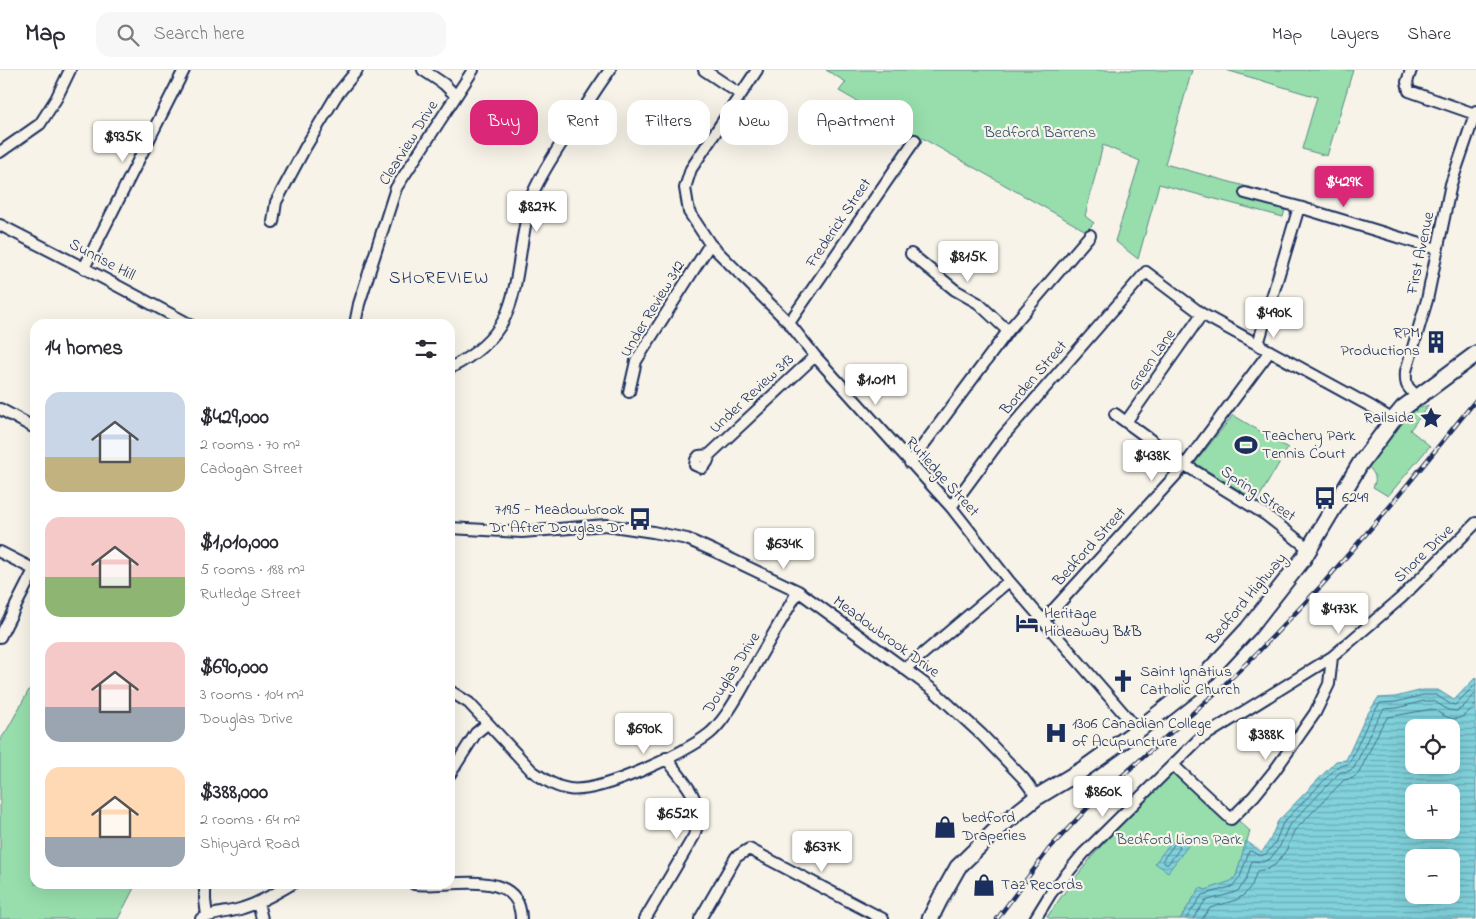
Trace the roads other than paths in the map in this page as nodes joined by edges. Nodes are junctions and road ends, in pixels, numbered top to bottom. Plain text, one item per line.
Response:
1 (70, 70) edge
2 (184, 70) edge
3 (358, 70) edge
4 (423, 70) edge
5 (474, 70) edge
6 (610, 70) edge
7 (704, 70) edge
8 (756, 70) edge
9 (1411, 70) edge
10 (740, 94) junction
11 (456, 96) junction
12 (1476, 112) edge
13 (914, 140) dead end
14 (0, 152) edge
15 (1245, 193) dead end
16 (1299, 207) junction
17 (273, 222) dead end
18 (0, 225) edge
19 (1090, 235) dead end
20 (710, 244) junction
21 (1437, 249) junction
22 (911, 254) dead end
23 (84, 268) junction
24 (1202, 314) junction
25 (180, 319) edge
26 (356, 319) edge
27 (789, 323) junction
28 (1008, 330) junction
29 (1258, 344) junction
30 (1270, 352) junction
31 (1476, 354) edge
32 (815, 356) junction
33 (455, 365) edge
34 (629, 392) dead end
35 (1418, 396) junction
36 (0, 409) edge
37 (1115, 414) dead end
38 (1393, 420) junction
39 (1126, 422) junction
40 (30, 425) edge
41 (709, 455) dead end
42 (910, 464) junction
43 (1185, 465) junction
44 (951, 507) junction
45 (1476, 523) edge
46 (455, 528) edge
47 (1309, 549) junction
48 (0, 552) edge
49 (30, 568) edge
50 (30, 578) edge
51 (1008, 581) junction
52 (798, 591) junction
53 (1043, 620) junction
54 (0, 638) edge
55 (1332, 656) junction
56 (905, 668) junction
57 (455, 694) edge
58 (488, 724) junction
59 (1138, 730) junction
60 (666, 758) junction
61 (1173, 765) junction
62 (455, 766) edge
63 (1037, 798) junction
64 (455, 884) edge
65 (205, 889) edge
66 (283, 889) edge
67 (258, 903) junction
68 (204, 917) edge
69 (262, 919) edge
70 (521, 919) edge
71 (645, 919) edge
72 (700, 919) edge
73 (883, 919) edge
74 (930, 919) edge
75 (1035, 919) edge

1 - 14 street
2 - 23 street
3 - 17 street
4 - 11 street
5 - 11 street, Clearview Drive
6 - 33 street
7 - 10 street
8 - 10 street, Rutledge Street
9 - 12 street
10 - 20 street, Rutledge Street
11 - 26 street, Clearview Drive
12 - 21 street, First Avenue
13 - 27 street, Frederick Street
15 - 16 street
16 - 21 street
16 - 29 street
18 - 23 street, Sunrise Hill
19 - 28 street
20 - 27 street, Rutledge Street
20 - 34 street, Under Review 312
21 - 35 street, First Avenue
22 - 28 street
23 - 25 street, Sunrise Hill
24 - 29 street
24 - 39 street, Green Lane
24 - 44 street, Borden Street
27 - 32 street, Rutledge Street
28 - 42 street
29 - 30 street
30 - 38 street
30 - 43 street, Bedford Street
31 - 35 main road, Bedford Highway
32 - 41 street, Under Review 313
32 - 42 street, Rutledge Street
35 - 38 main road, Bedford Highway
36 - 40 street
37 - 39 street, Spring Street
38 - 47 main road, Bedford Highway
39 - 43 street, Spring Street
42 - 44 street, Rutledge Street
43 - 47 street, Spring Street
43 - 53 street, Bedford Street
44 - 51 street, Rutledge Street
45 - 55 street, Shore Drive
46 - 52 street, Meadowbrook Drive
47 - 59 main road, Bedford Highway
48 - 49 street
50 - 54 street
51 - 53 street, Rutledge Street
51 - 56 street
52 - 56 street, Meadowbrook Drive
52 - 60 street, Douglas Drive
53 - 59 street, Rutledge Street
55 - 61 street, Shore Drive
55 - 61 street
56 - 63 street, Meadowbrook Drive
57 - 58 street, Douglas Drive
58 - 60 street, Douglas Drive
58 - 62 street
59 - 63 main road, Bedford Highway
60 - 71 street
61 - 75 street, Shore Drive
63 - 74 main road, Bedford Highway
64 - 70 street
65 - 68 street
66 - 67 street
67 - 68 street
67 - 69 street
72 - 73 street

